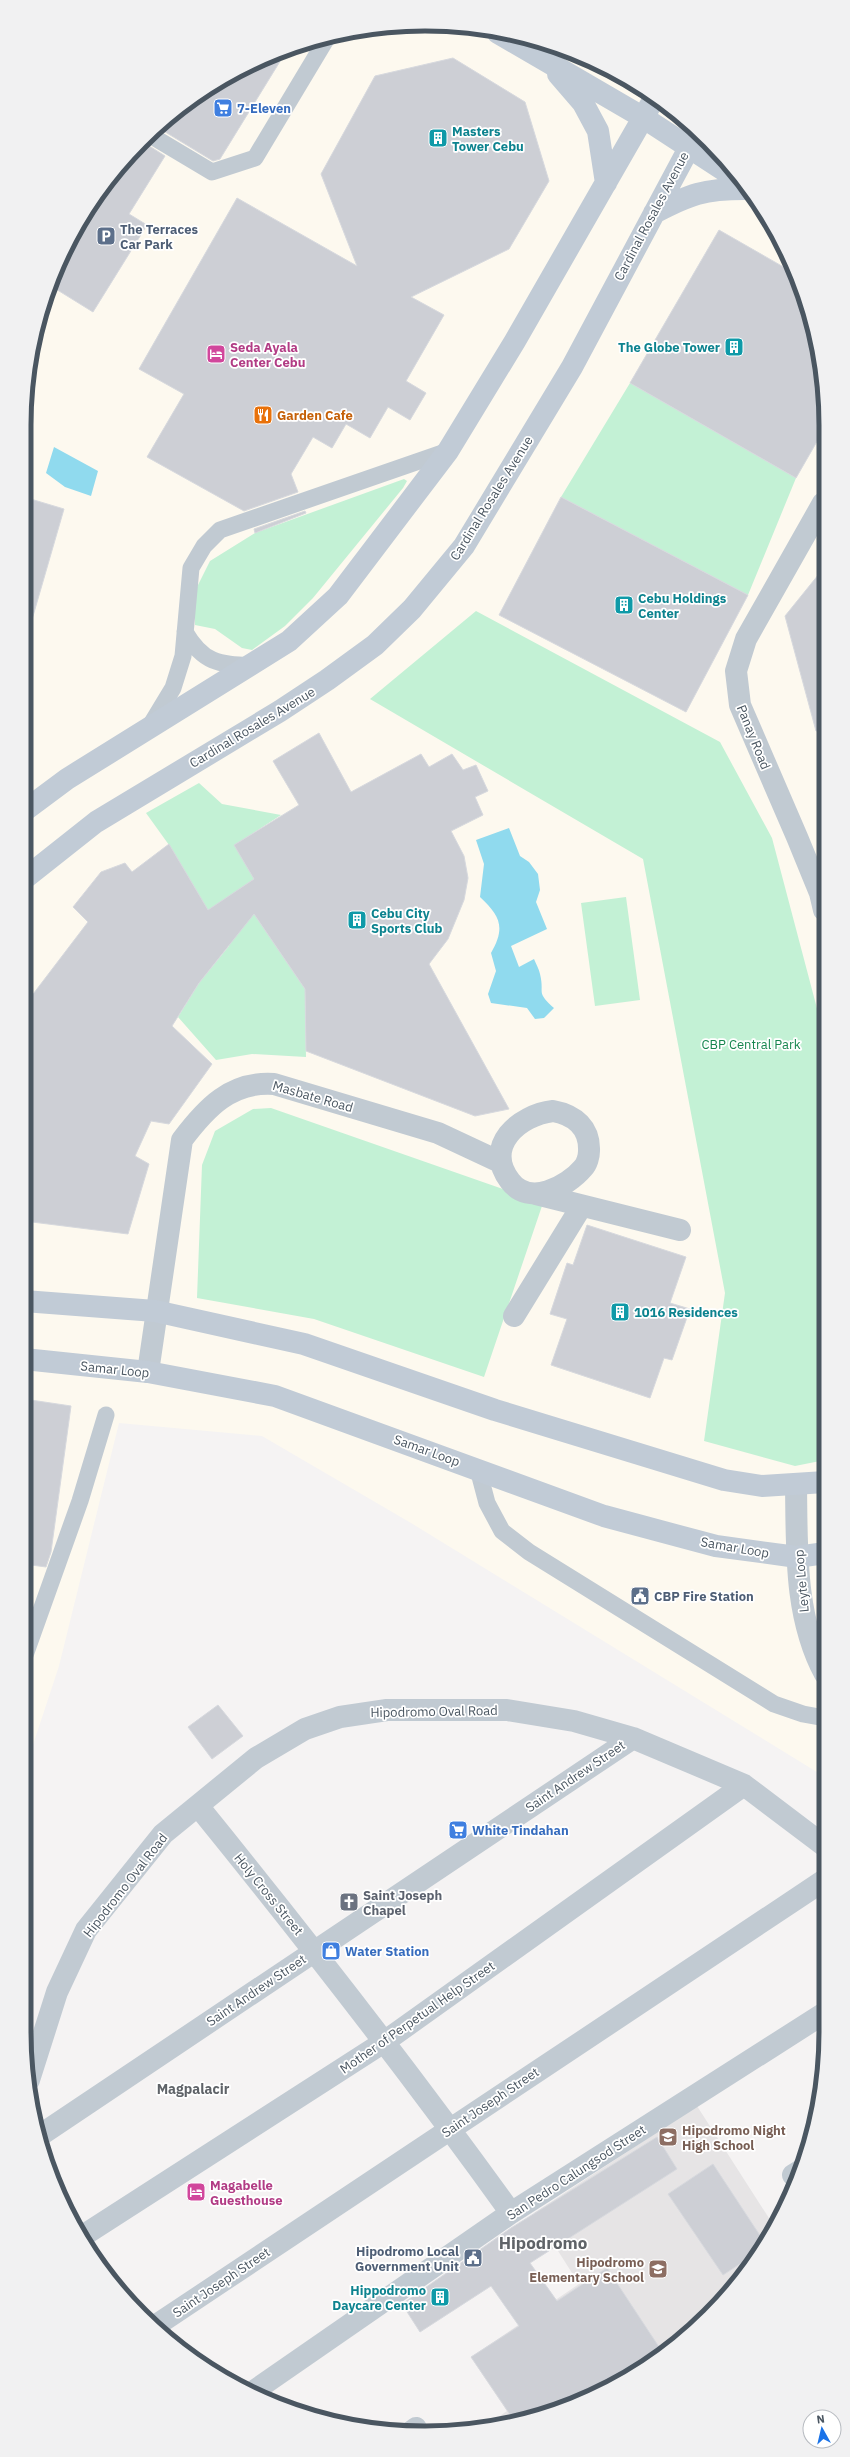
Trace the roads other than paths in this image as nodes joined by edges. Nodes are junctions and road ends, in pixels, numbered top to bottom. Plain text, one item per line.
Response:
1 (512, 41) edge
2 (322, 44) edge
3 (547, 61) junction
4 (652, 103) edge
5 (644, 118) junction
6 (155, 138) edge
7 (693, 140) edge
8 (718, 162) edge
9 (606, 183) junction
10 (741, 189) edge
11 (654, 213) junction
12 (448, 451) junction
13 (819, 510) edge
14 (186, 632) junction
15 (252, 666) junction
16 (150, 726) junction
17 (31, 806) edge
18 (31, 873) edge
19 (819, 891) edge
20 (500, 1162) junction
21 (536, 1194) junction
22 (581, 1207) junction
23 (680, 1230) dead end
24 (31, 1302) edge
25 (155, 1311) junction
26 (514, 1316) dead end
27 (31, 1360) edge
28 (148, 1372) junction
29 (106, 1415) dead end
30 (478, 1469) junction
31 (819, 1483) edge
32 (796, 1485) junction
33 (819, 1554) edge
34 (797, 1557) junction
35 (31, 1638) edge
36 (819, 1662) edge
37 (819, 1717) edge
38 (633, 1738) junction
39 (744, 1785) junction
40 (198, 1806) junction
41 (819, 1842) edge
42 (819, 1884) edge
43 (315, 1950) junction
44 (819, 2016) edge
45 (384, 2042) junction
46 (33, 2068) edge
47 (450, 2128) junction
48 (44, 2133) edge
49 (511, 2213) junction
50 (87, 2233) edge
51 (159, 2323) edge
52 (258, 2388) edge

1 - 3 main road
2 - 6 lane
3 - 5 main road
3 - 9 main road
4 - 5 main road
5 - 7 main road
5 - 9 main road
7 - 8 main road
7 - 11 main road, Cardinal Rosales Avenue
9 - 12 main road
10 - 11 main road
11 - 18 main road, Cardinal Rosales Avenue
12 - 14 lane
12 - 15 main road
13 - 19 street, Panay Road
14 - 15 lane
14 - 16 lane
15 - 16 main road
16 - 17 main road
20 - 21 street
20 - 21 street
20 - 25 street, Masbate Road
21 - 22 street
22 - 23 street
22 - 26 street
24 - 25 main road
25 - 28 street, Masbate Road
25 - 32 main road
27 - 28 main road, Samar Loop
28 - 30 main road, Samar Loop
29 - 35 lane
30 - 34 main road, Samar Loop
30 - 37 lane
31 - 32 main road
32 - 34 street, Leyte Loop
33 - 34 main road, Samar Loop
34 - 36 street, Leyte Loop
38 - 39 street, Hipodromo Oval Road
38 - 40 street, Hipodromo Oval Road
38 - 43 street, Saint Andrew Street
39 - 41 street, Hipodromo Oval Road
39 - 45 street, Mother of Perpetual Help Street
40 - 43 street, Holy Cross Street
40 - 46 street, Hipodromo Oval Road
42 - 47 street, Saint Joseph Street
43 - 45 street, Holy Cross Street
43 - 48 street, Saint Andrew Street
44 - 49 street, San Pedro Calungsod Street
45 - 47 street, Holy Cross Street
45 - 50 street, Mother of Perpetual Help Street
47 - 49 street, Holy Cross Street
47 - 51 street, Saint Joseph Street
49 - 52 street, San Pedro Calungsod Street

